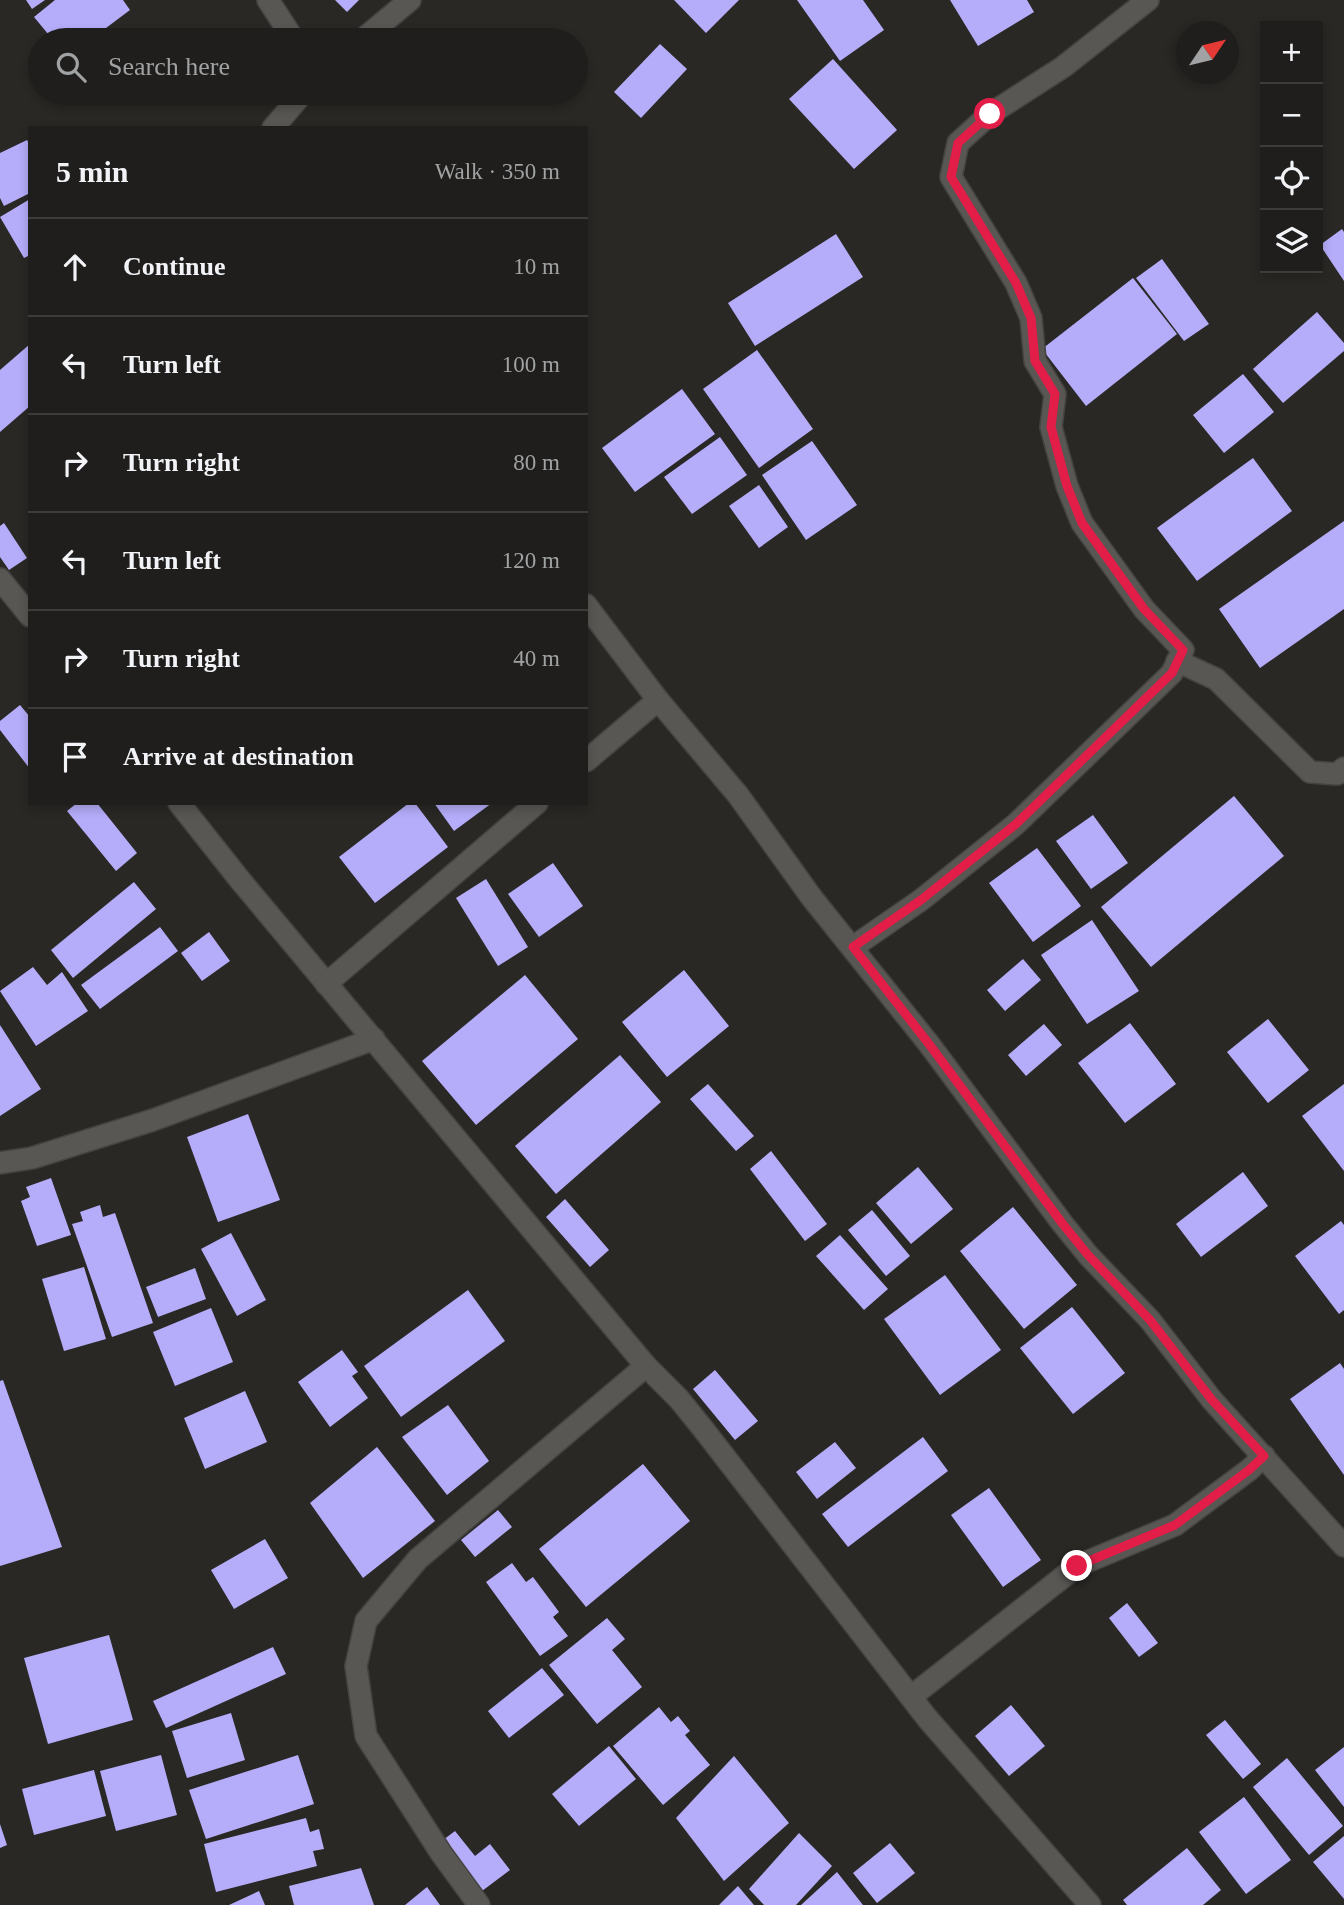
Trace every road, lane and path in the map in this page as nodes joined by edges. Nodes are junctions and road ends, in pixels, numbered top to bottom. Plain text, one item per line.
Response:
1 (268, 0) edge
2 (410, 0) edge
3 (1148, 0) edge
4 (286, 28) edge
5 (376, 28) edge
6 (293, 105) edge
7 (275, 126) edge
8 (0, 579) edge
9 (588, 608) edge
10 (28, 614) edge
11 (1177, 661) junction
12 (658, 700) junction
13 (588, 759) edge
14 (1344, 768) edge
15 (181, 805) edge
16 (535, 805) edge
17 (853, 947) junction
18 (326, 984) junction
19 (374, 1039) junction
20 (0, 1163) edge
21 (646, 1366) junction
22 (1264, 1456) junction
23 (1344, 1546) edge
24 (912, 1696) junction
25 (479, 1905) edge
26 (1090, 1905) edge

1 - 4 street
2 - 5 street
3 - 11 street
6 - 7 street
8 - 10 street
9 - 12 street
11 - 14 street
11 - 17 street
12 - 13 street
12 - 17 street
15 - 18 street
16 - 18 street
17 - 22 street
18 - 19 street
19 - 20 street
19 - 21 street
21 - 24 street
21 - 25 street
22 - 23 street
22 - 24 street
24 - 26 street

